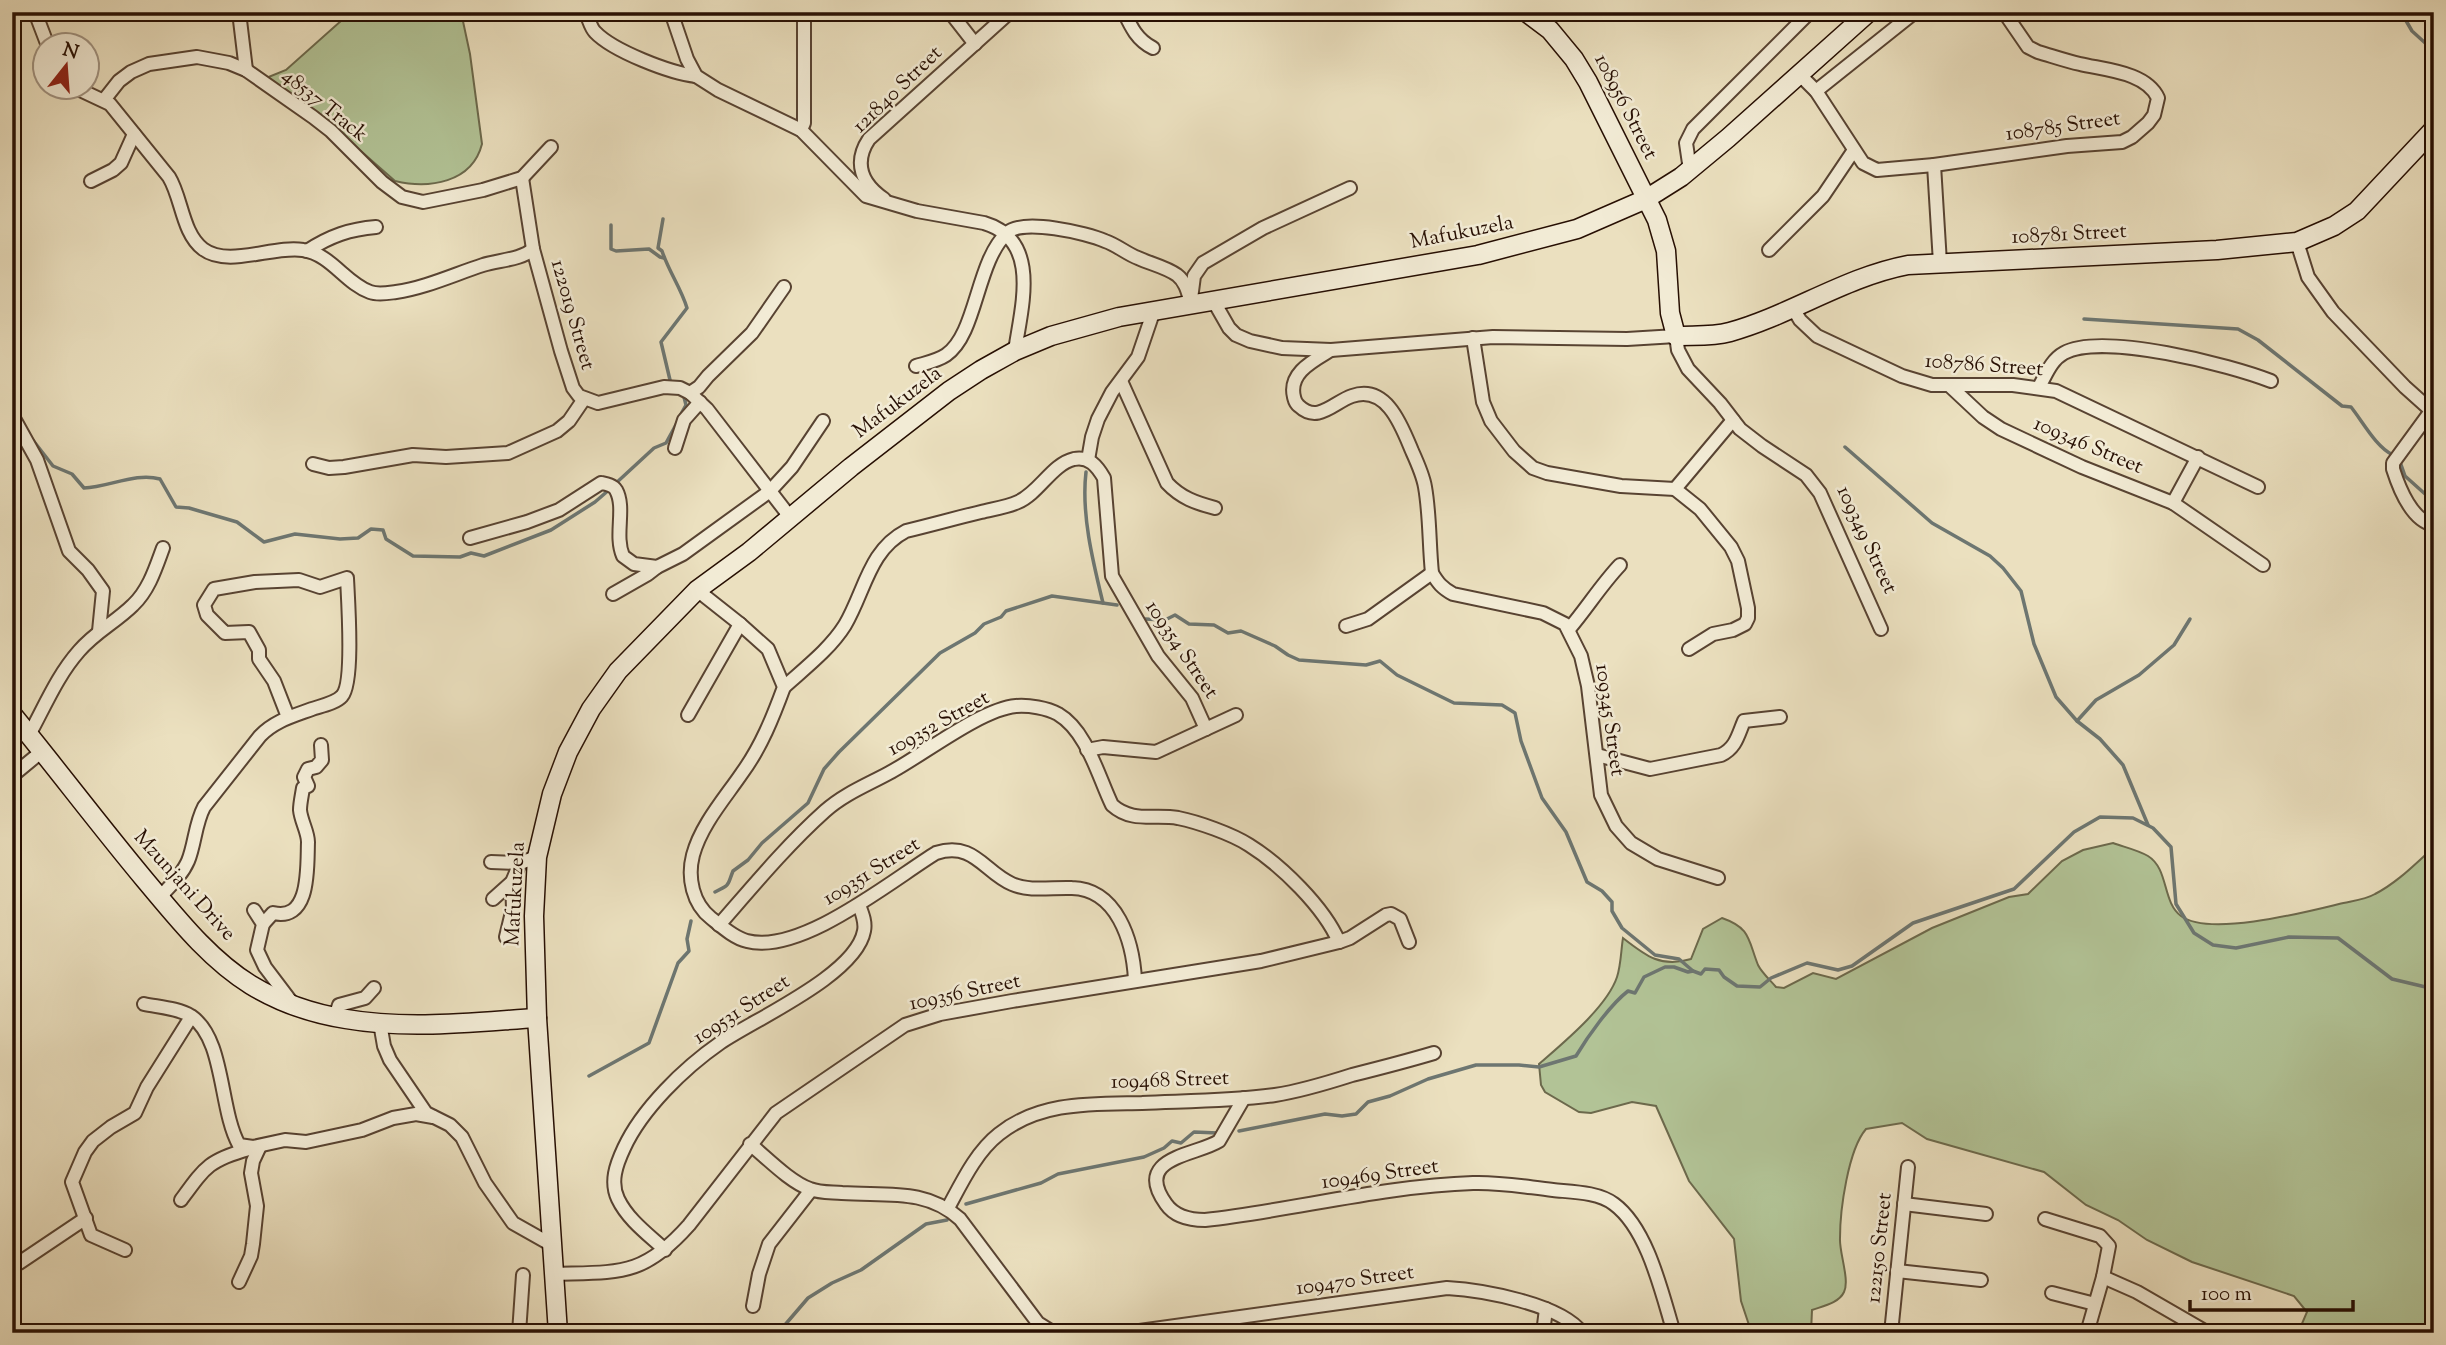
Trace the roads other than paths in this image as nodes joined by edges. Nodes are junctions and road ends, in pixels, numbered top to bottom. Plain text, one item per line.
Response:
1 (35, 12) edge
2 (239, 12) edge
3 (585, 12) edge
4 (671, 12) edge
5 (804, 12) edge
6 (950, 12) edge
7 (1010, 12) edge
8 (1124, 12) edge
9 (1527, 12) edge
10 (1810, 12) edge
11 (1869, 12) edge
12 (1915, 12) edge
13 (2004, 12) edge
14 (43, 32) edge
15 (975, 44) junction
16 (1153, 48) dead end
17 (246, 70) junction
18 (1800, 75) junction
19 (696, 76) junction
20 (1816, 90) junction
21 (104, 100) joint
22 (2434, 129) edge
23 (802, 130) junction
24 (134, 134) junction
25 (551, 147) dead end
26 (1853, 150) junction
27 (1934, 165) junction
28 (1690, 170) junction
29 (522, 178) junction
30 (91, 181) dead end
31 (1350, 188) dead end
32 (1646, 200) junction
33 (893, 205) junction
34 (376, 227) dead end
35 (1006, 234) junction
36 (2297, 242) junction
37 (533, 249) junction
38 (1769, 250) dead end
39 (307, 251) junction
40 (1940, 263) junction
41 (784, 287) dead end
42 (1213, 299) junction
43 (1191, 303) junction
44 (1793, 308) junction
45 (1154, 310) junction
46 (1676, 337) junction
47 (1473, 338) junction
48 (1331, 350) junction
49 (1014, 351) junction
50 (916, 366) dead end
51 (1121, 380) junction
52 (2271, 381) dead end
53 (1951, 387) junction
54 (2039, 387) junction
55 (695, 397) junction
56 (584, 399) junction
57 (2432, 412) edge
58 (12, 415) edge
59 (1733, 420) junction
60 (823, 421) dead end
61 (675, 448) dead end
62 (2198, 457) junction
63 (1088, 460) junction
64 (313, 464) dead end
65 (2258, 487) dead end
66 (1675, 489) junction
67 (770, 491) junction
68 (2173, 503) junction
69 (1215, 508) dead end
70 (790, 517) junction
71 (2434, 525) edge
72 (470, 538) dead end
73 (163, 548) dead end
74 (1620, 565) dead end
75 (2263, 565) dead end
76 (657, 567) junction
77 (1432, 573) junction
78 (697, 590) junction
79 (613, 594) dead end
80 (740, 624) junction
81 (1346, 626) dead end
82 (1569, 629) junction
83 (1881, 629) dead end
84 (99, 631) junction
85 (1689, 649) dead end
86 (784, 687) junction
87 (12, 714) edge
88 (688, 715) dead end
89 (1236, 715) dead end
90 (288, 717) junction
91 (1780, 717) dead end
92 (1206, 729) junction
93 (29, 734) junction
94 (321, 745) dead end
95 (1087, 750) junction
96 (41, 752) junction
97 (1597, 755) junction
98 (12, 776) edge
99 (537, 857) junction
100 (491, 862) dead end
101 (520, 863) junction
102 (1718, 878) dead end
103 (512, 882) junction
104 (160, 897) junction
105 (493, 899) dead end
106 (859, 905) junction
107 (254, 911) dead end
108 (263, 924) junction
109 (719, 925) junction
110 (506, 937) dead end
111 (1409, 942) dead end
112 (1339, 943) junction
113 (1135, 980) junction
114 (374, 988) dead end
115 (144, 1004) dead end
116 (293, 1004) junction
117 (191, 1017) junction
118 (335, 1017) junction
119 (537, 1018) junction
120 (380, 1023) junction
121 (1434, 1053) dead end
122 (1244, 1098) junction
123 (433, 1117) junction
124 (750, 1144) junction
125 (260, 1146) junction
126 (1908, 1167) dead end
127 (811, 1190) junction
128 (181, 1200) dead end
129 (1903, 1204) junction
130 (948, 1208) junction
131 (1986, 1214) dead end
132 (86, 1217) junction
133 (2045, 1219) dead end
134 (552, 1245) junction
135 (125, 1250) dead end
136 (665, 1250) junction
137 (12, 1264) edge
138 (1897, 1271) junction
139 (554, 1274) junction
140 (523, 1275) dead end
141 (2103, 1277) junction
142 (1981, 1280) dead end
143 (239, 1282) dead end
144 (2052, 1293) dead end
145 (2095, 1304) junction
146 (753, 1306) dead end
147 (1546, 1309) junction
148 (519, 1333) edge
149 (558, 1333) edge
150 (1054, 1333) edge
151 (1125, 1333) edge
152 (1543, 1333) edge
153 (1582, 1333) edge
154 (1674, 1333) edge
155 (1891, 1333) edge
156 (2087, 1333) edge
157 (2208, 1333) edge

1 - 14 street
2 - 17 street
3 - 19 street
4 - 19 street
5 - 23 street
6 - 15 street
7 - 15 street, 121840 Street
8 - 16 street
9 - 32 main road, 108956 Street
10 - 28 street
11 - 18 main road, Mafukuzela
12 - 20 street
13 - 27 street, 108785 Street
15 - 33 street, 121840 Street
17 - 21 street, 48537 Track
17 - 29 street, 48537 Track
18 - 20 street, 108785 Street
18 - 28 main road, Mafukuzela
19 - 23 street
20 - 26 street, 108785 Street
21 - 24 street
22 - 36 main road, 108781 Street
23 - 33 street
24 - 30 street
24 - 39 street
25 - 29 street, 48537 Track
26 - 27 street, 108785 Street
26 - 38 street
27 - 40 street
28 - 32 main road, Mafukuzela
29 - 37 street, 122019 Street
31 - 43 street
32 - 42 main road, Mafukuzela
32 - 46 main road, 109349 Street
33 - 35 street
34 - 39 street
35 - 43 street
35 - 49 street
35 - 50 street
36 - 40 main road, 108781 Street
36 - 57 street
37 - 39 street
37 - 56 street, 122019 Street
40 - 44 main road, 108781 Street
41 - 55 street
42 - 43 main road, Mafukuzela
42 - 48 street
43 - 45 main road, Mafukuzela
44 - 46 main road, 108781 Street
44 - 53 street, 108786 Street
45 - 49 main road, Mafukuzela
45 - 51 street
46 - 47 street
46 - 59 street, 109349 Street
47 - 48 street
47 - 66 street
48 - 77 street
49 - 70 main road, Mafukuzela
51 - 63 street
51 - 69 street
52 - 54 street
53 - 54 street, 108786 Street
53 - 68 street, 109346 Street
54 - 62 street, 108786 Street
55 - 56 street, 122019 Street
55 - 61 street
55 - 67 street
56 - 64 street
57 - 71 street
58 - 84 street
59 - 66 street
59 - 83 street, 109349 Street
60 - 67 street
62 - 65 street, 108786 Street
62 - 68 street
63 - 86 street
63 - 92 street, 109354 Street
66 - 85 street
67 - 70 street
67 - 76 street
68 - 75 street, 109346 Street
70 - 78 main road, Mafukuzela
72 - 76 street
73 - 84 street
74 - 82 street
76 - 79 street
77 - 81 street
77 - 82 street
78 - 80 street
78 - 99 main road, Mafukuzela
80 - 86 street
80 - 88 street
82 - 97 street, 109345 Street
84 - 93 street
86 - 109 street, 109351 Street
87 - 93 main road, Mzunjani Drive
89 - 92 street
90 - 90 street
90 - 104 street
91 - 97 street
92 - 95 street
93 - 96 main road, Mzunjani Drive
94 - 108 street
95 - 109 street, 109352 Street
95 - 112 street, 109352 Street
96 - 98 street
96 - 104 main road, Mzunjani Drive
97 - 102 street, 109345 Street
99 - 101 street
99 - 119 main road, Mafukuzela
100 - 101 street
101 - 103 street
103 - 105 street
103 - 110 street
104 - 116 main road, Mzunjani Drive
106 - 109 street, 109351 Street
106 - 113 street, 109351 Street
106 - 136 street, 109531 Street
107 - 108 street
108 - 116 street
111 - 112 street, 109356 Street
112 - 113 street, 109356 Street
113 - 124 street, 109356 Street
114 - 118 street
115 - 117 street
116 - 118 main road, Mzunjani Drive
117 - 125 street
117 - 132 street
118 - 120 main road, Mzunjani Drive
119 - 120 main road, Mzunjani Drive
119 - 134 main road, Mafukuzela
120 - 123 street
121 - 122 street, 109468 Street
122 - 130 street, 109468 Street
122 - 154 street, 109469 Street
123 - 125 street
123 - 134 street
124 - 127 street
124 - 136 street, 109356 Street
125 - 128 street
125 - 143 street
126 - 129 street, 122150 Street
127 - 130 street
127 - 146 street
129 - 131 street
129 - 138 street, 122150 Street
130 - 150 street
132 - 135 street
132 - 137 street
133 - 141 street
134 - 139 main road, Mafukuzela
136 - 139 street, 109356 Street
138 - 142 street
138 - 155 street, 122150 Street
139 - 149 main road, Mafukuzela
140 - 148 street
141 - 145 street
141 - 157 street
144 - 145 street
145 - 156 street
147 - 151 street, 109470 Street
147 - 152 street
147 - 153 street, 109470 Street

